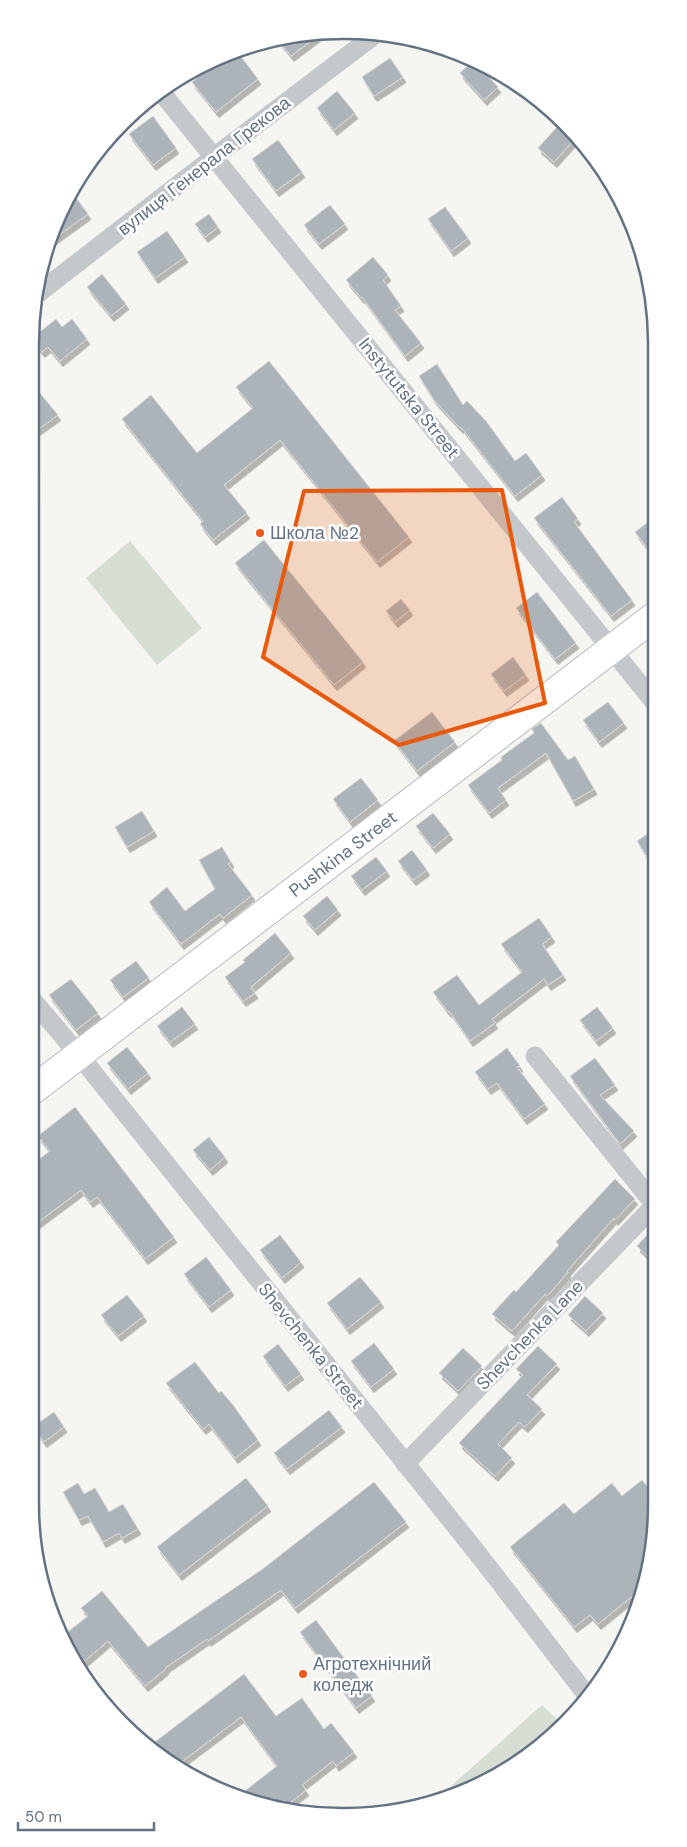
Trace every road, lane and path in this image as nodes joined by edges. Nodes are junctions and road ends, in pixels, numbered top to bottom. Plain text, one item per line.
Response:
1 (369, 40) edge
2 (165, 97) edge
3 (214, 157) junction
4 (44, 289) edge
5 (648, 621) edge
6 (611, 650) junction
7 (648, 695) edge
8 (39, 1008) edge
9 (79, 1055) junction
10 (535, 1056) dead end
11 (39, 1085) edge
12 (648, 1195) edge
13 (648, 1213) edge
14 (405, 1464) junction
15 (584, 1691) edge

1 - 3 street, вулиця Генерала Грекова
2 - 3 street, Instytutska Street
3 - 4 street, вулиця Генерала Грекова
3 - 6 street, Instytutska Street
5 - 6 street, Pushkina Street
6 - 7 street, Instytutska Street
6 - 9 street, Pushkina Street
8 - 9 street, Shevchenka Street
9 - 11 street, Pushkina Street
9 - 14 street, Shevchenka Street
10 - 12 street, Shevchenka Lane
13 - 14 street, Shevchenka Lane
14 - 15 street, Shevchenka Street

